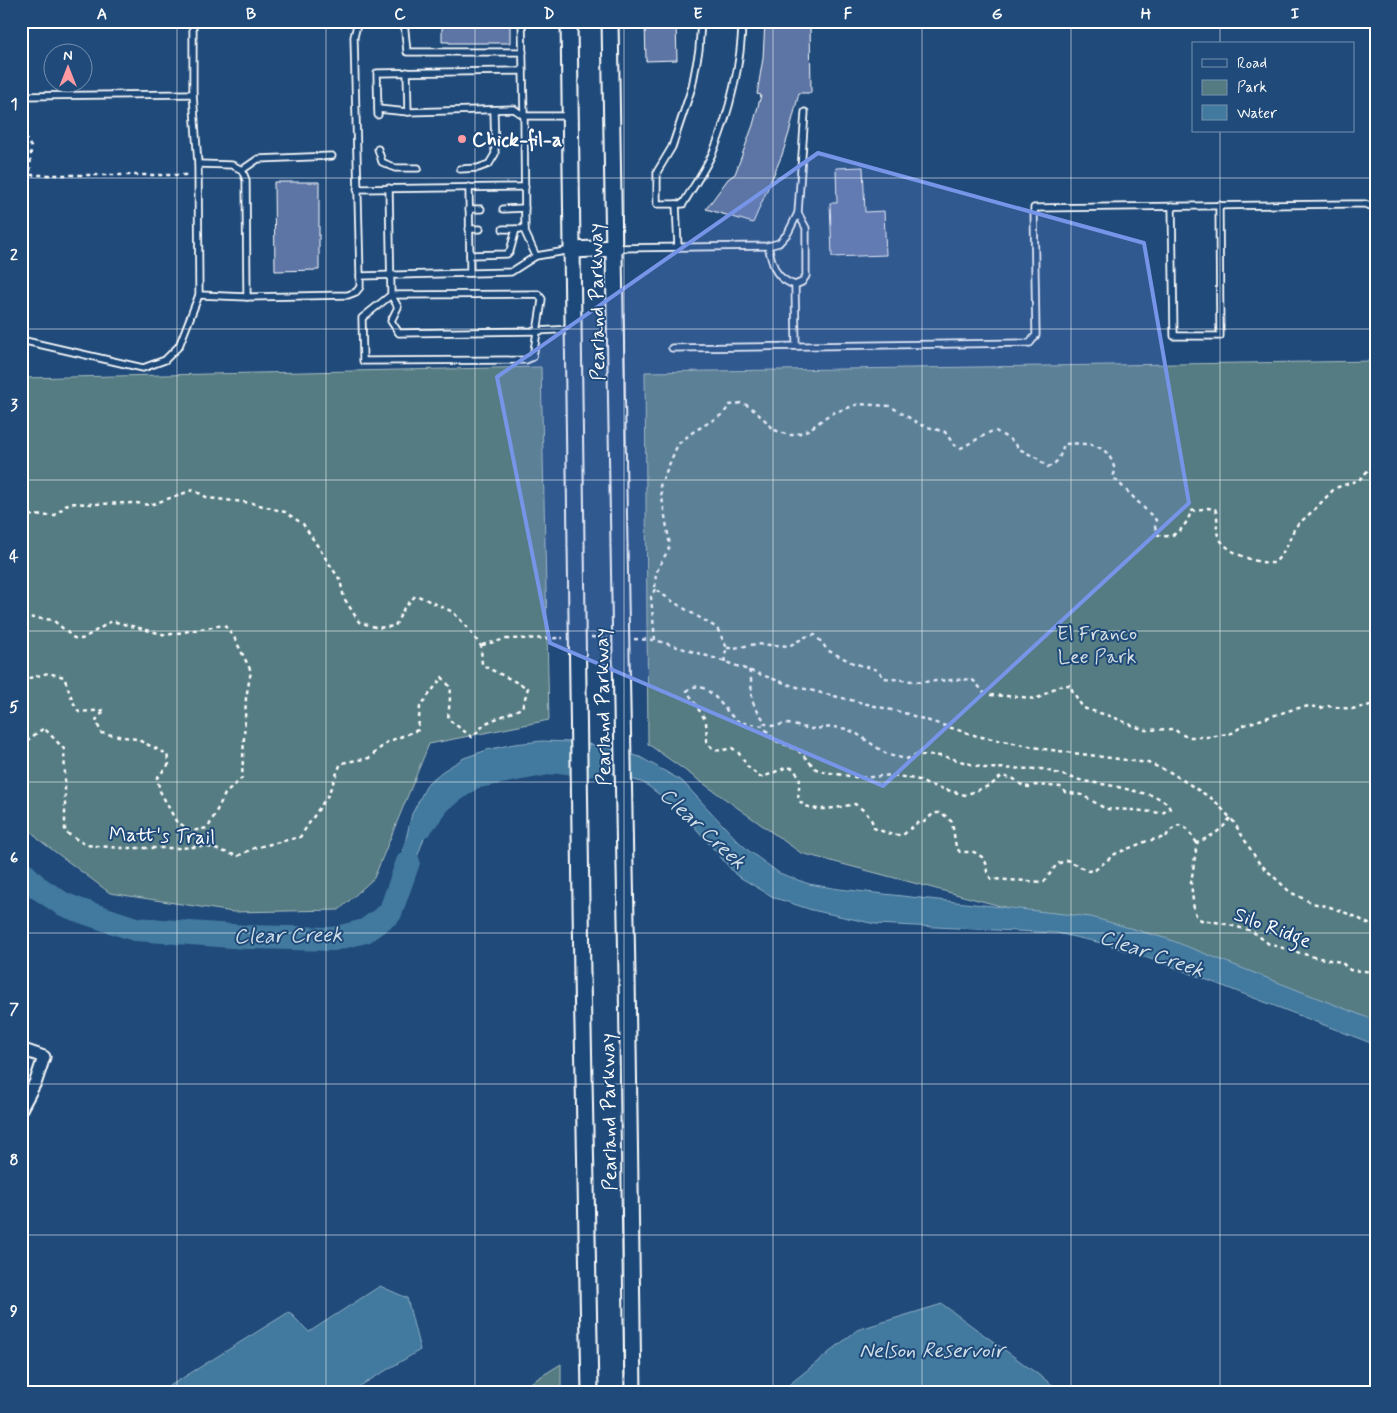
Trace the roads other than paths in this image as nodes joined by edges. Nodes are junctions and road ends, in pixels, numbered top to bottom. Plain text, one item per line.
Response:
1 (193, 21) edge
2 (358, 21) edge
3 (404, 21) edge
4 (522, 21) edge
5 (569, 21) edge
6 (610, 21) edge
7 (702, 21) edge
8 (742, 21) edge
9 (523, 52) junction
10 (523, 71) junction
11 (407, 72) junction
12 (193, 94) junction
13 (21, 96) edge
14 (494, 110) junction
15 (408, 112) junction
16 (805, 112) dead end
17 (524, 116) junction
18 (571, 116) junction
19 (378, 149) dead end
20 (332, 156) dead end
21 (198, 164) junction
22 (418, 168) dead end
23 (460, 169) dead end
24 (242, 170) junction
25 (469, 187) junction
26 (525, 187) junction
27 (389, 188) junction
28 (357, 189) junction
29 (676, 204) junction
30 (1172, 206) junction
31 (1219, 206) junction
32 (525, 208) junction
33 (1376, 208) edge
34 (469, 209) junction
35 (481, 209) dead end
36 (503, 209) dead end
37 (798, 213) junction
38 (469, 229) junction
39 (480, 229) dead end
40 (503, 229) dead end
41 (516, 229) junction
42 (525, 229) junction
43 (768, 246) junction
44 (678, 247) junction
45 (615, 248) junction
46 (573, 250) junction
47 (470, 255) junction
48 (536, 256) junction
49 (470, 273) junction
50 (390, 275) junction
51 (360, 276) junction
52 (795, 286) junction
53 (199, 295) junction
54 (391, 295) junction
55 (247, 297) junction
56 (574, 329) junction
57 (537, 331) junction
58 (21, 340) edge
59 (796, 346) junction
60 (672, 348) dead end
61 (21, 1049) edge
62 (21, 1109) edge
63 (590, 1392) edge
64 (633, 1392) edge

1 - 12 lane
2 - 28 lane
3 - 9 lane
4 - 9 lane
5 - 18 main road, Pearland Parkway
6 - 45 main road, Pearland Parkway
7 - 29 lane
8 - 29 lane
9 - 10 lane
10 - 11 lane
10 - 17 lane
11 - 15 lane
11 - 15 lane
12 - 13 lane
12 - 21 lane
14 - 15 lane
14 - 17 lane
14 - 23 lane
16 - 37 lane
17 - 18 lane
17 - 26 lane
18 - 46 main road, Pearland Parkway
19 - 22 lane
20 - 24 lane
21 - 24 lane
21 - 53 lane
24 - 55 lane
25 - 26 lane
25 - 27 lane
25 - 34 lane
26 - 32 lane
27 - 28 lane
27 - 50 lane
28 - 51 lane
29 - 44 lane
30 - 31 lane
30 - 31 lane
30 - 59 lane
31 - 33 lane
32 - 36 lane
32 - 42 lane
34 - 35 lane
34 - 38 lane
37 - 43 lane
37 - 52 lane
38 - 39 lane
38 - 47 lane
40 - 41 lane
41 - 42 lane
41 - 47 lane
42 - 48 lane
43 - 44 lane
43 - 52 lane
44 - 45 lane
45 - 46 main road
45 - 64 main road, Pearland Parkway, bridge
46 - 48 lane
46 - 56 main road, Pearland Parkway
47 - 49 lane
48 - 49 lane
49 - 50 lane
50 - 51 lane
50 - 54 lane
51 - 55 lane
52 - 59 lane
53 - 55 lane
53 - 58 lane
54 - 57 lane
54 - 57 lane
54 - 57 lane
56 - 57 lane
56 - 63 main road, Pearland Parkway, bridge
59 - 60 lane
61 - 62 street

